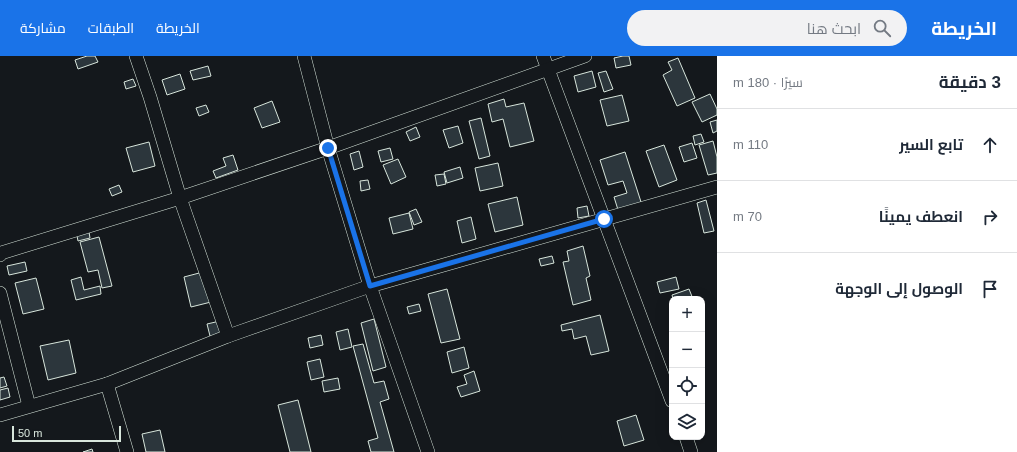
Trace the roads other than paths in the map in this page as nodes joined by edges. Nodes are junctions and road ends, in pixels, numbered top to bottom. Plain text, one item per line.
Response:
1 (136, 56) edge
2 (304, 56) edge
3 (543, 56) edge
4 (585, 56) edge
5 (548, 70) junction
6 (328, 148) junction
7 (717, 187) edge
8 (180, 198) junction
9 (604, 219) junction
10 (0, 255) edge
11 (370, 286) junction
12 (0, 293) edge
13 (228, 336) junction
14 (107, 384) junction
15 (669, 392) edge
16 (29, 406) junction
17 (0, 415) edge
18 (687, 440) edge
19 (127, 452) edge
20 (428, 452) edge
21 (691, 452) edge

1 - 8 street
2 - 6 street
3 - 5 street
4 - 5 street
5 - 6 street
5 - 9 street
6 - 8 street
6 - 11 street
7 - 9 street
8 - 10 street
8 - 13 street
9 - 11 street
9 - 15 street
11 - 13 street
11 - 20 street
12 - 16 street
13 - 14 street
14 - 16 street
14 - 19 street
16 - 17 street
18 - 21 street

